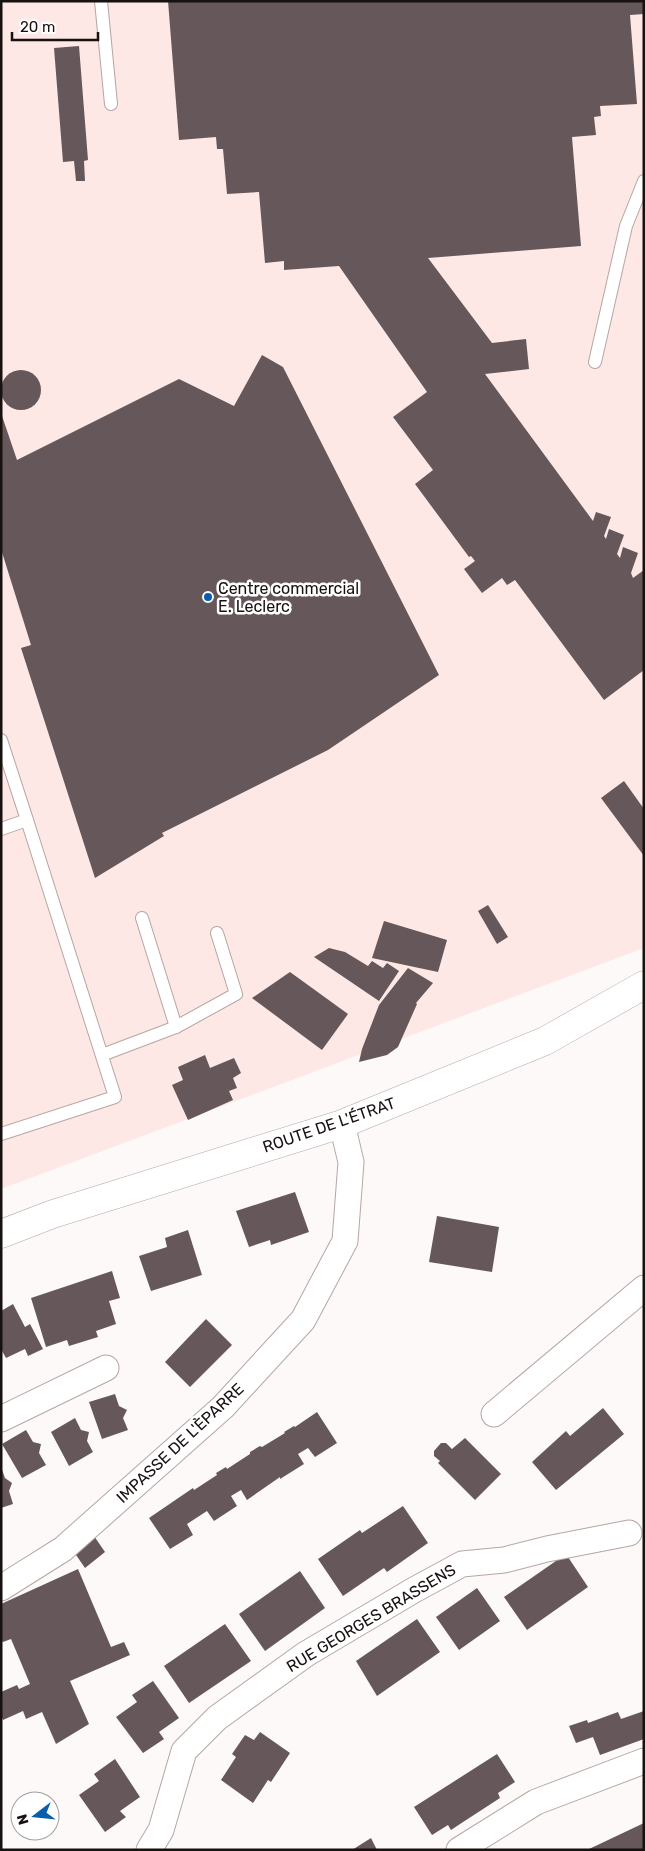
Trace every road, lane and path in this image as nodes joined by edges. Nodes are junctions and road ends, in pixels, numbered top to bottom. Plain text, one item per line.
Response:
1 (101, 1) edge
2 (111, 104) dead end
3 (644, 181) edge
4 (595, 362) dead end
5 (1, 740) edge
6 (27, 820) junction
7 (1, 829) edge
8 (142, 918) dead end
9 (217, 933) dead end
10 (644, 985) edge
11 (176, 1028) junction
12 (102, 1055) junction
13 (342, 1124) junction
14 (1, 1134) edge
15 (1, 1234) edge
16 (644, 1288) edge
17 (106, 1368) dead end
18 (494, 1414) dead end
19 (1, 1419) edge
20 (629, 1533) dead end
21 (1, 1588) edge
22 (644, 1761) edge
23 (149, 1850) edge
24 (459, 1850) edge

1 - 2 lane
3 - 4 lane
5 - 6 lane
6 - 7 lane
6 - 12 lane
8 - 11 lane
9 - 11 lane
10 - 13 main road, ROUTE DE L'ÉTRAT
11 - 12 lane
12 - 14 lane
13 - 15 main road, ROUTE DE L'ÉTRAT
13 - 21 street, IMPASSE DE L'ÈPARRE
16 - 18 street
17 - 19 street
20 - 23 street, RUE GEORGES BRASSENS
22 - 24 street

